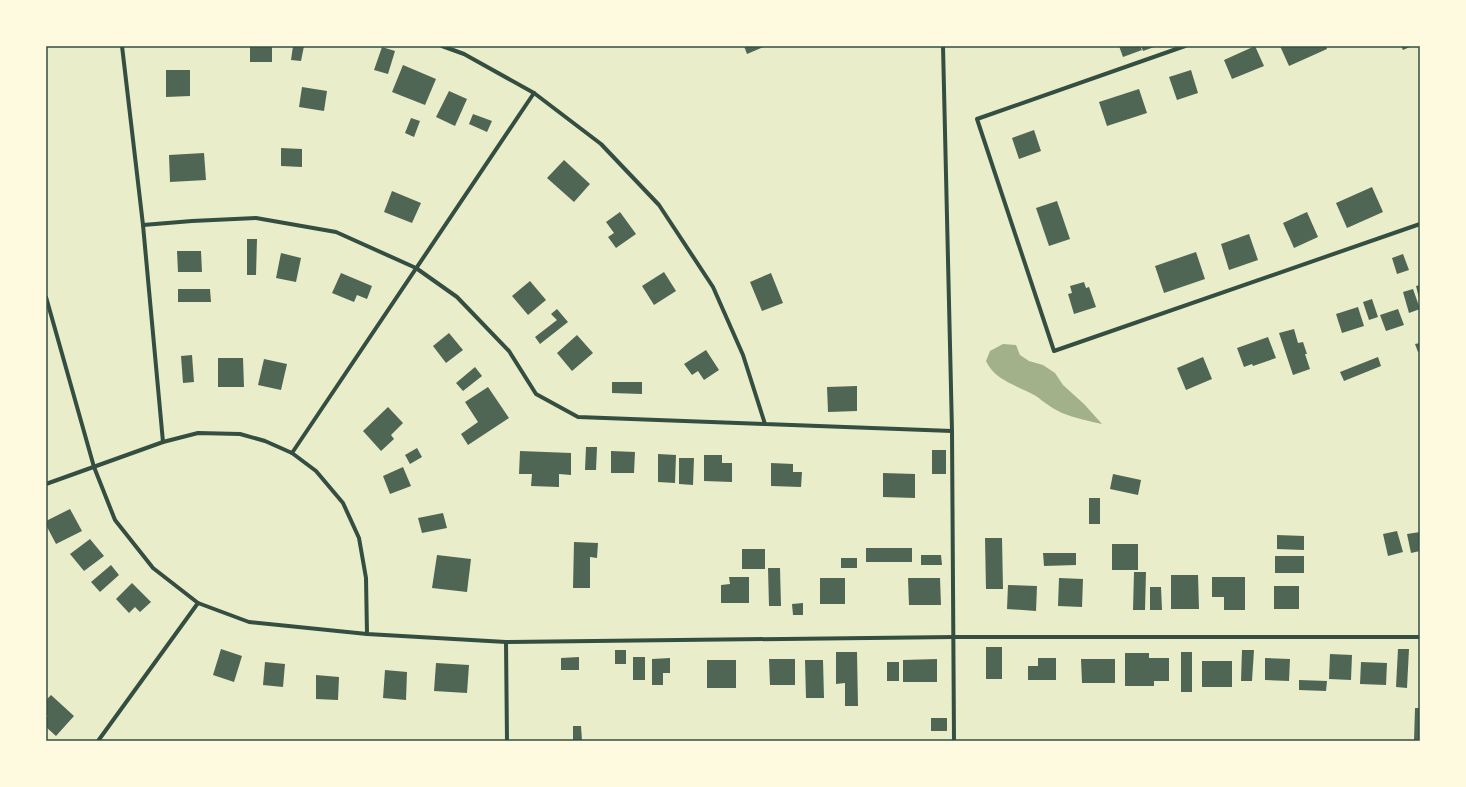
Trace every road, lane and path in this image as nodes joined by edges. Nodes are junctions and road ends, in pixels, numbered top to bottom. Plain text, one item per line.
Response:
1 (122, 46) edge
2 (442, 46) edge
3 (943, 46) edge
4 (1184, 46) edge
5 (534, 93) junction
6 (1420, 224) edge
7 (143, 225) junction
8 (416, 268) junction
9 (46, 297) edge
10 (765, 424) junction
11 (952, 431) junction
12 (163, 442) junction
13 (292, 453) junction
14 (94, 467) junction
15 (46, 484) edge
16 (198, 603) junction
17 (367, 634) junction
18 (954, 637) junction
19 (1420, 637) edge
20 (506, 642) junction
21 (98, 741) edge
22 (507, 741) edge
23 (954, 741) edge

1 - 7 street
2 - 5 street
3 - 11 street
4 - 6 street
5 - 8 street
5 - 10 street
7 - 8 street
7 - 12 street
8 - 10 street
8 - 13 street
9 - 14 street
10 - 11 street
11 - 18 street
12 - 13 street
12 - 14 street
13 - 17 street
14 - 15 street
14 - 16 street
16 - 17 street
16 - 21 street
17 - 20 street
18 - 19 street
18 - 20 street
18 - 23 street
20 - 22 street

